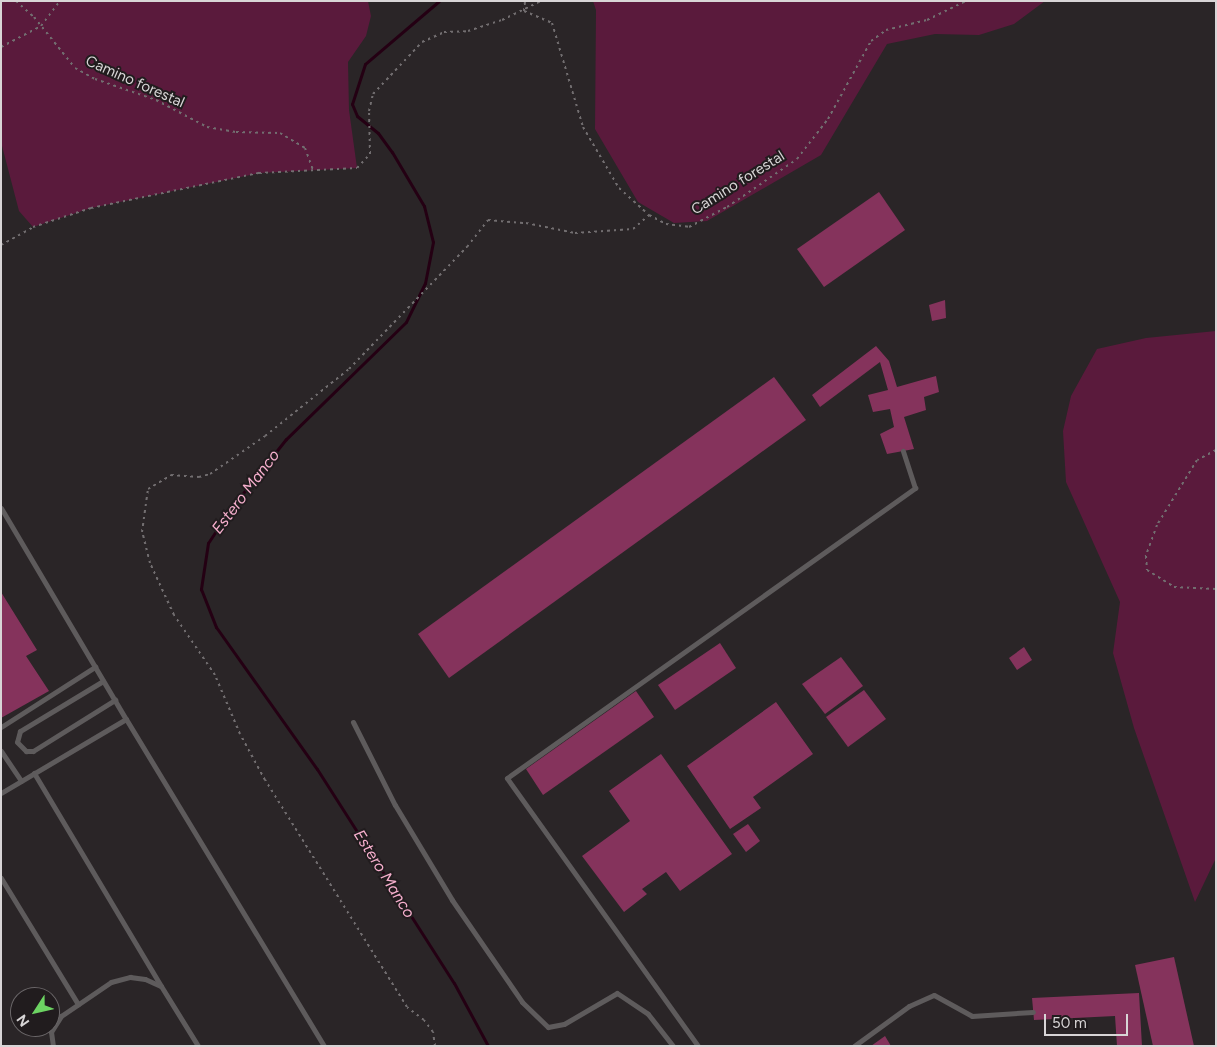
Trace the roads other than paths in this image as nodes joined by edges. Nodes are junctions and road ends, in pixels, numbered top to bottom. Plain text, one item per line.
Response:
1 (903, 451) dead end
2 (1, 508) edge
3 (95, 667) junction
4 (103, 681) junction
5 (115, 700) junction
6 (126, 719) junction
7 (353, 722) dead end
8 (1, 727) edge
9 (1, 751) edge
10 (34, 774) junction
11 (21, 781) junction
12 (1, 793) edge
13 (1, 878) edge
14 (161, 986) junction
15 (78, 1004) junction
16 (1033, 1012) dead end
17 (54, 1046) edge
18 (198, 1046) edge
19 (324, 1046) edge
20 (673, 1046) edge
21 (698, 1046) edge
22 (854, 1046) edge

1 - 21 lane
2 - 3 lane
3 - 4 lane
3 - 8 lane
4 - 5 lane
4 - 5 lane
5 - 6 lane
6 - 10 lane
6 - 19 lane
7 - 20 lane
9 - 11 lane
10 - 11 lane
10 - 14 lane
11 - 12 lane
13 - 15 lane
14 - 15 lane
14 - 18 lane
15 - 17 lane
16 - 22 lane

